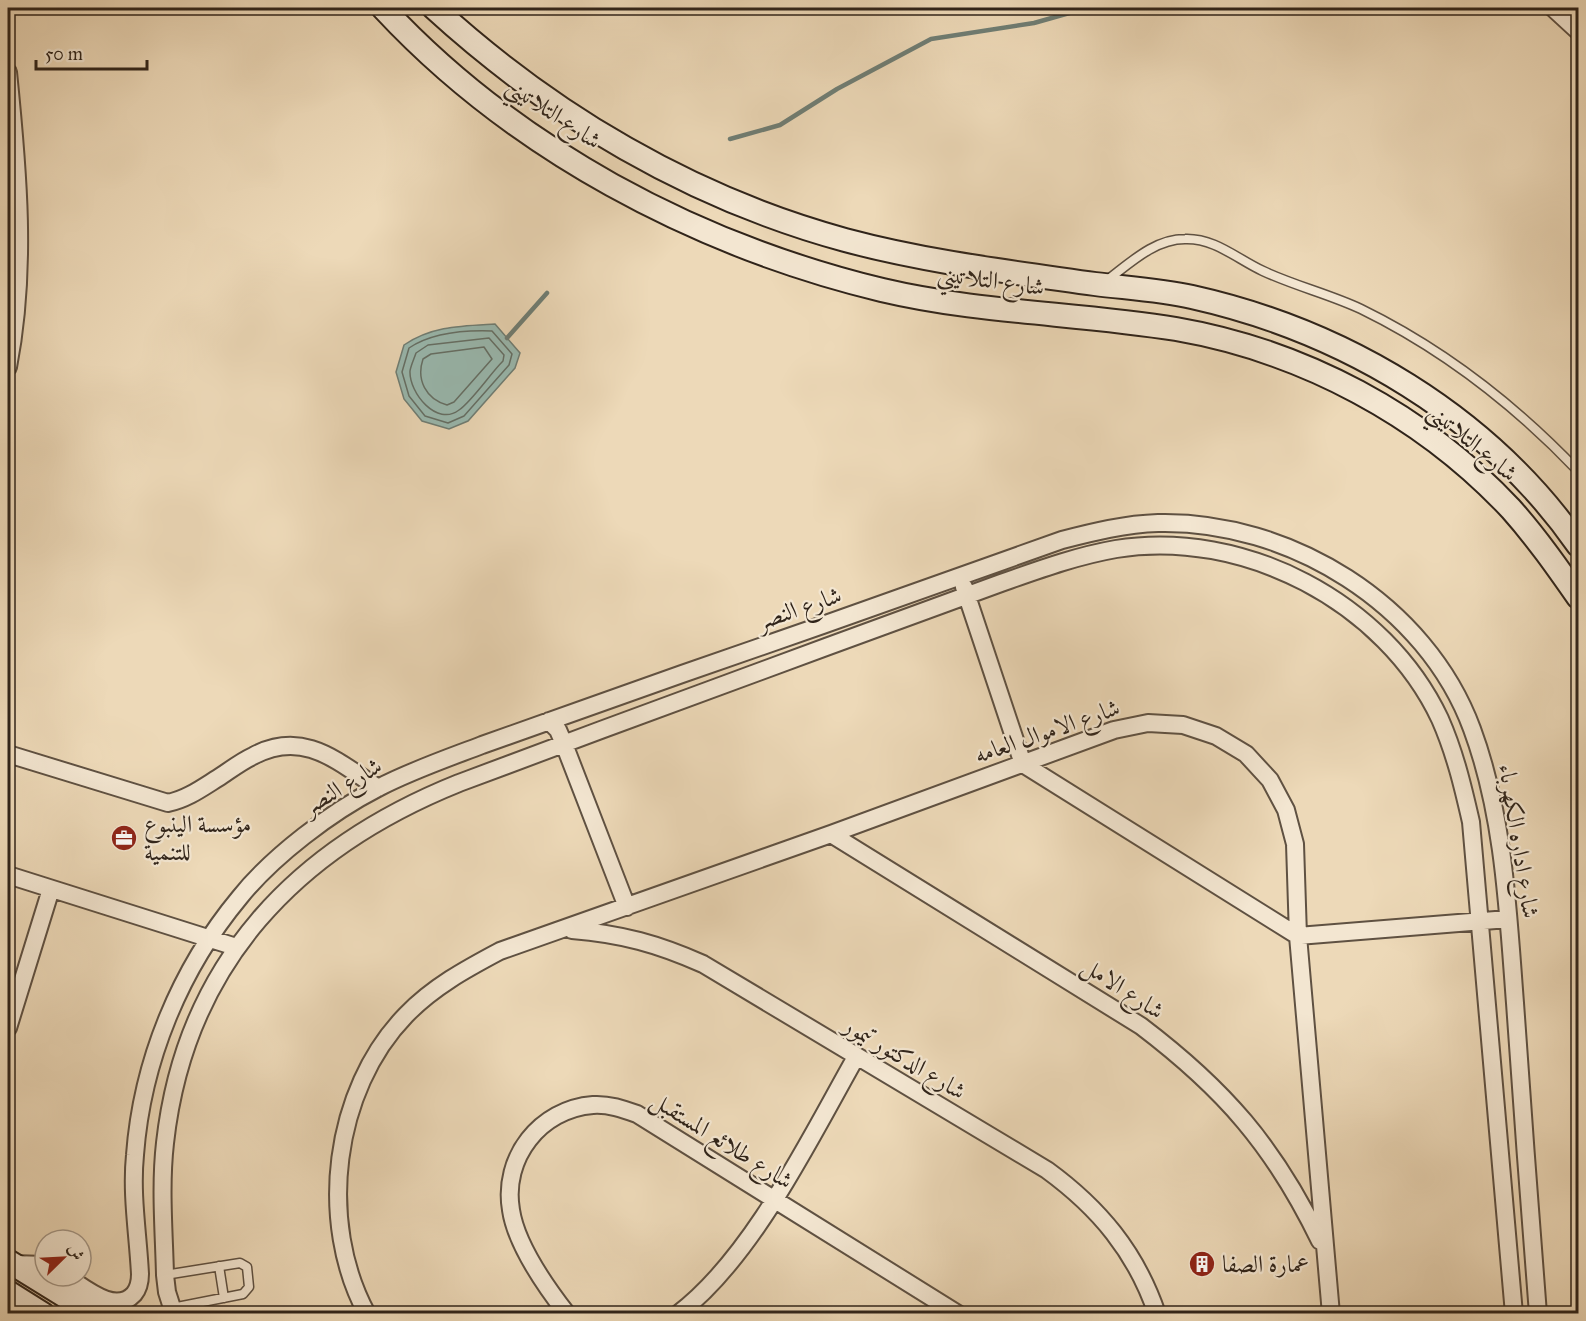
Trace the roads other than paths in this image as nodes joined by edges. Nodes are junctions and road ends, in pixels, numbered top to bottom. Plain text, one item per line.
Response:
1 (383, 8) edge
2 (434, 8) edge
3 (1553, 8) edge
4 (1578, 31) edge
5 (8, 72) edge
6 (1101, 285) junction
7 (8, 367) edge
8 (1578, 471) edge
9 (1578, 545) edge
10 (960, 577) junction
11 (967, 595) junction
12 (1578, 597) edge
13 (549, 721) junction
14 (564, 744) junction
15 (8, 754) edge
16 (1023, 764) junction
17 (378, 788) junction
18 (831, 834) junction
19 (8, 874) edge
20 (51, 889) junction
21 (627, 907) junction
22 (1508, 919) junction
23 (1480, 921) junction
24 (565, 930) junction
25 (1298, 936) junction
26 (209, 940) junction
27 (236, 947) junction
28 (8, 1028) edge
29 (856, 1057) junction
30 (144, 1091) junction
31 (172, 1097) junction
32 (774, 1200) junction
33 (1324, 1250) junction
34 (10, 1262) edge
35 (33, 1264) edge
36 (219, 1266) junction
37 (165, 1275) junction
38 (140, 1277) junction
39 (88, 1288) edge
40 (8, 1292) edge
41 (224, 1298) junction
42 (173, 1311) edge
43 (43, 1314) edge
44 (94, 1314) edge
45 (367, 1314) edge
46 (567, 1314) edge
47 (678, 1314) edge
48 (958, 1314) edge
49 (1157, 1314) edge
50 (1331, 1314) edge
51 (1514, 1314) edge
52 (1538, 1314) edge

1 - 12 main road, شارع التلاتيني
2 - 6 main road, شارع التلاتيني
3 - 4 street
5 - 7 street
6 - 8 lane
6 - 9 main road, شارع التلاتيني
10 - 11 street
10 - 13 street, شارع النصر
10 - 22 street, شارع اداره الكهرباء
11 - 14 street, شارع النصر
11 - 16 street
11 - 23 street, شارع اداره الكهرباء
13 - 14 street
13 - 17 street, شارع النصر
14 - 21 street
14 - 27 street, شارع النصر
15 - 17 street
16 - 18 street, شارع الاموال العامه
16 - 25 street
16 - 25 street, شارع الاموال العامه
17 - 26 street, شارع النصر
18 - 21 street, شارع الاموال العامه
18 - 33 street, شارع الامل
19 - 20 street
20 - 26 street
20 - 28 street
21 - 24 street, شارع الاموال العامه
22 - 23 street
22 - 52 street, شارع اداره الكهرباء
23 - 25 street
23 - 51 street, شارع اداره الكهرباء
24 - 29 street, شارع الدكتور تيمور
24 - 45 street, شارع الاموال العامه
25 - 33 street, شارع الاموال العامه
26 - 27 street
26 - 30 street, شارع النصر
27 - 31 street, شارع النصر
29 - 32 street
29 - 49 street, شارع الدكتور تيمور
30 - 31 street
30 - 38 street, شارع النصر
31 - 37 street, شارع النصر
32 - 46 street, شارع طلائع المستقبل
32 - 47 street
32 - 48 street, شارع طلائع المستقبل
33 - 50 street, شارع الاموال العامه
34 - 35 street
34 - 44 main road
36 - 37 lane
36 - 41 lane
36 - 41 lane
37 - 38 street
37 - 42 street, شارع النصر
38 - 39 street
40 - 43 main road
41 - 42 lane

